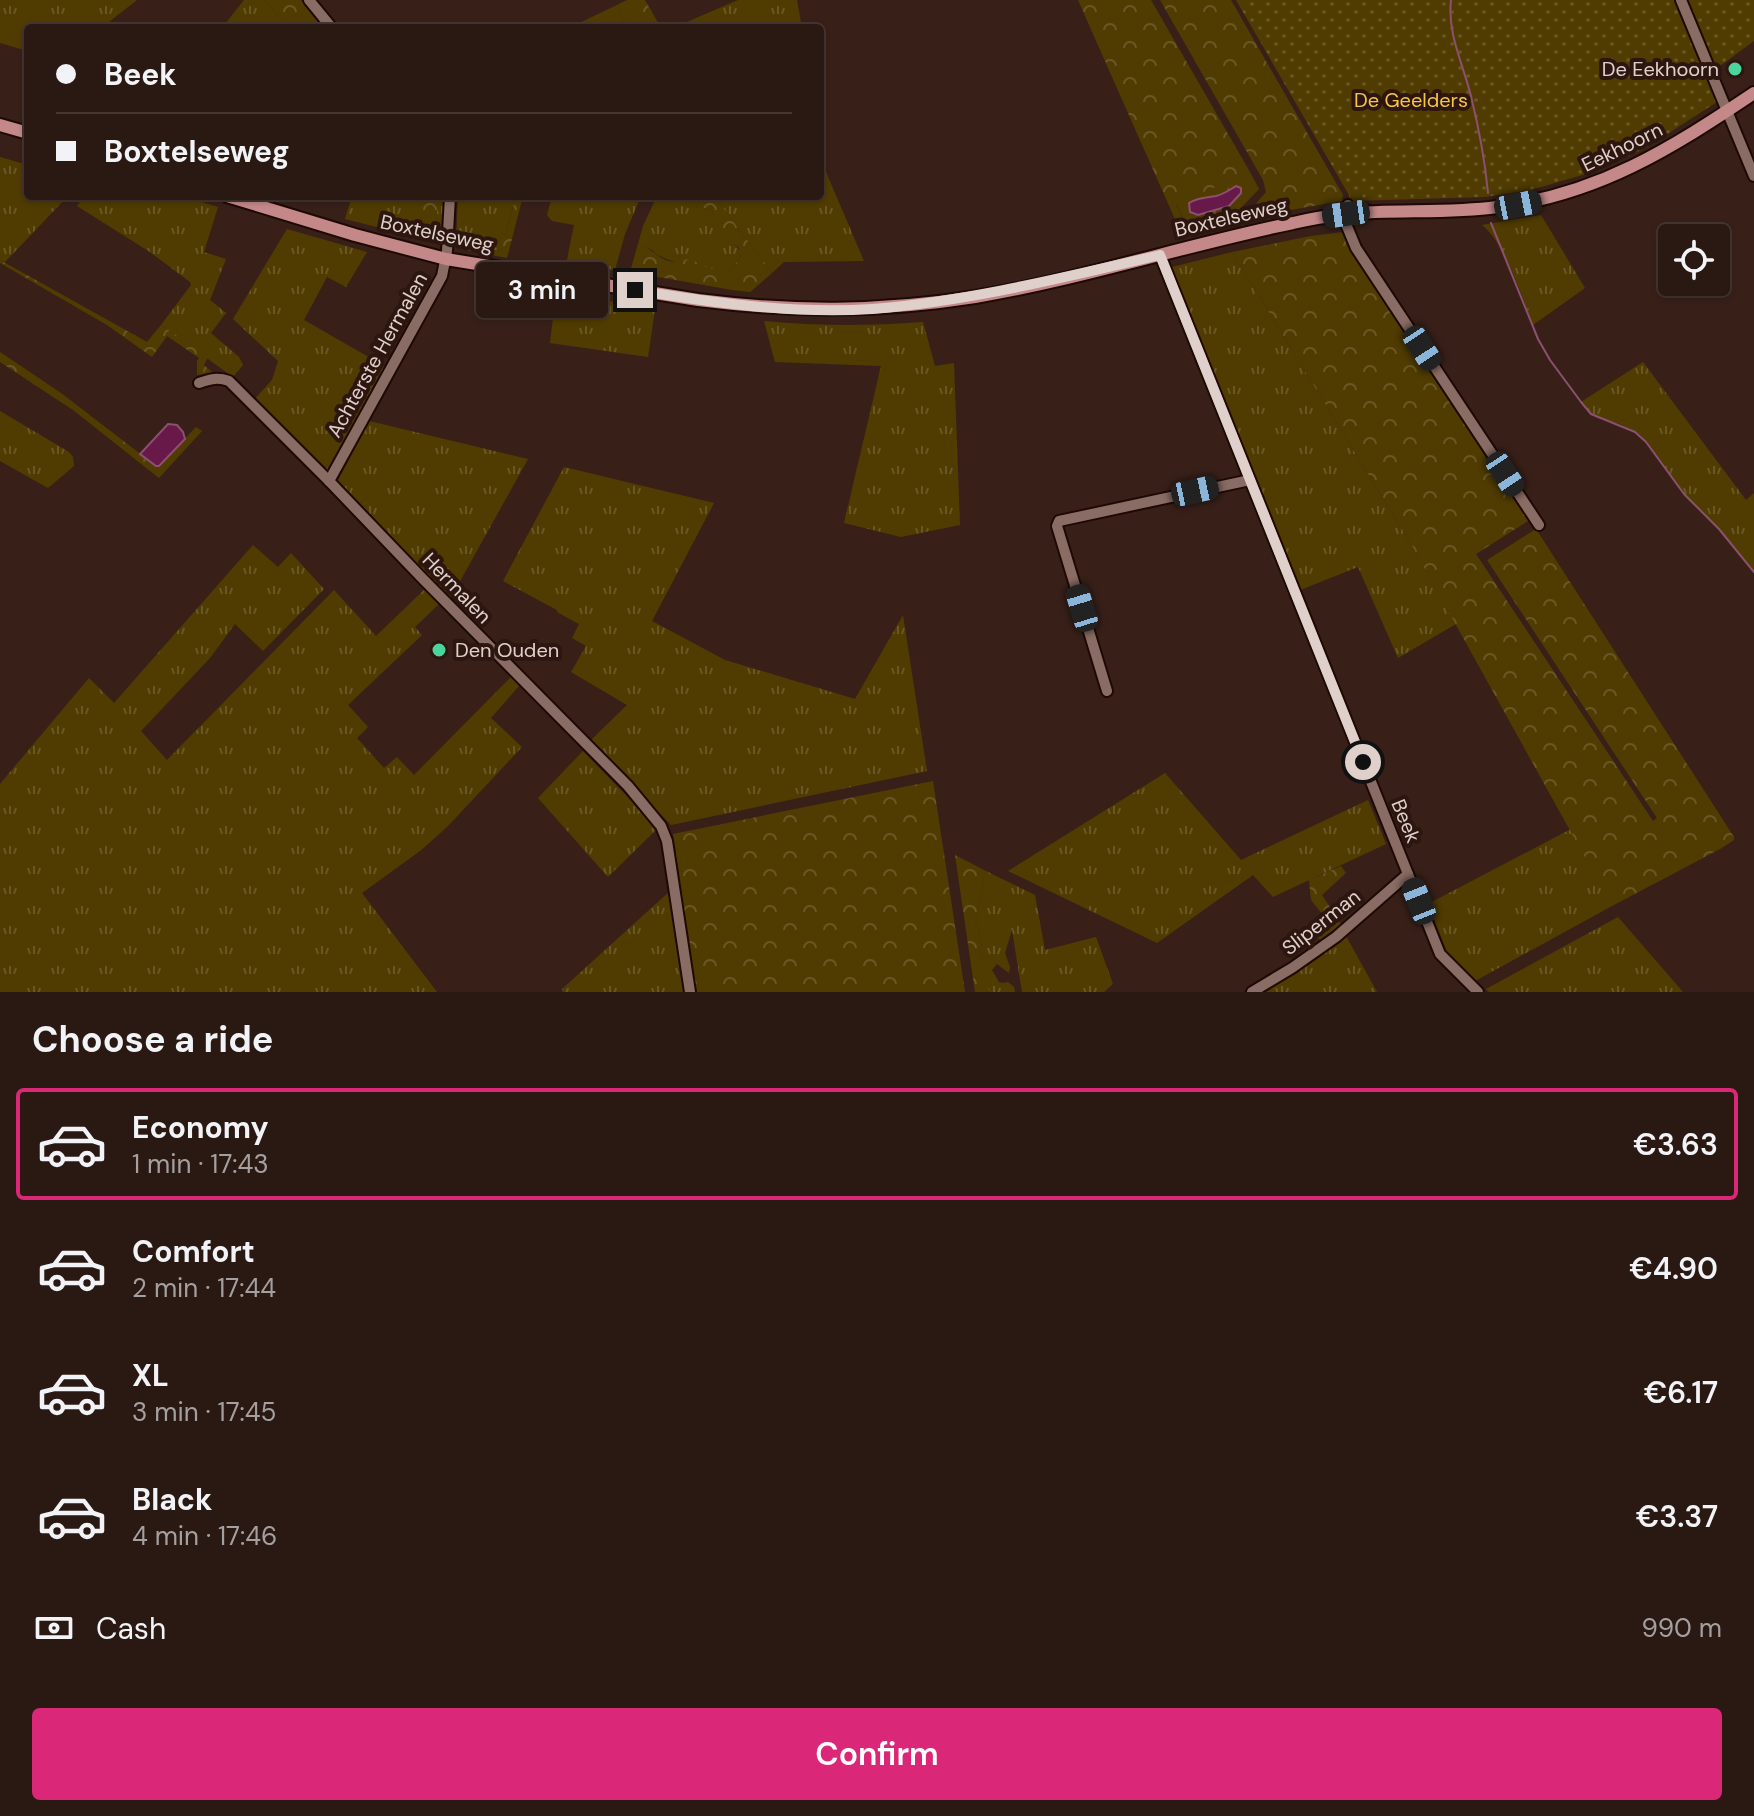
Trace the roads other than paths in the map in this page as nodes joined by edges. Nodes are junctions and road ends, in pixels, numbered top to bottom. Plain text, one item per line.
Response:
1 (309, 0) edge
2 (1681, 0) edge
3 (329, 24) edge
4 (1754, 93) edge
5 (1728, 111) junction
6 (0, 125) edge
7 (24, 132) edge
8 (1754, 176) edge
9 (240, 200) edge
10 (450, 200) edge
11 (1495, 208) joint
12 (1347, 210) junction
13 (1160, 255) junction
14 (446, 259) junction
15 (199, 383) dead end
16 (1250, 480) junction
17 (329, 481) junction
18 (1539, 525) dead end
19 (1107, 691) dead end
20 (1408, 874) junction
21 (1475, 991) edge
22 (690, 992) edge
23 (1252, 992) edge

1 - 3 street
2 - 5 street
4 - 5 main road, Eekhoorn
5 - 8 street
5 - 11 main road, Eekhoorn
6 - 7 main road
9 - 14 main road, Boxtelseweg
10 - 14 street, Achterste Hermalen
11 - 12 main road, Boxtelseweg
12 - 13 main road, Boxtelseweg
12 - 18 street
13 - 14 main road, Boxtelseweg
13 - 16 street, Beek
14 - 17 street, Achterste Hermalen
15 - 17 street, Hermalen
16 - 19 street
16 - 20 street, Beek
17 - 22 street, Hermalen
20 - 21 street, Beek
20 - 23 street, Sliperman

